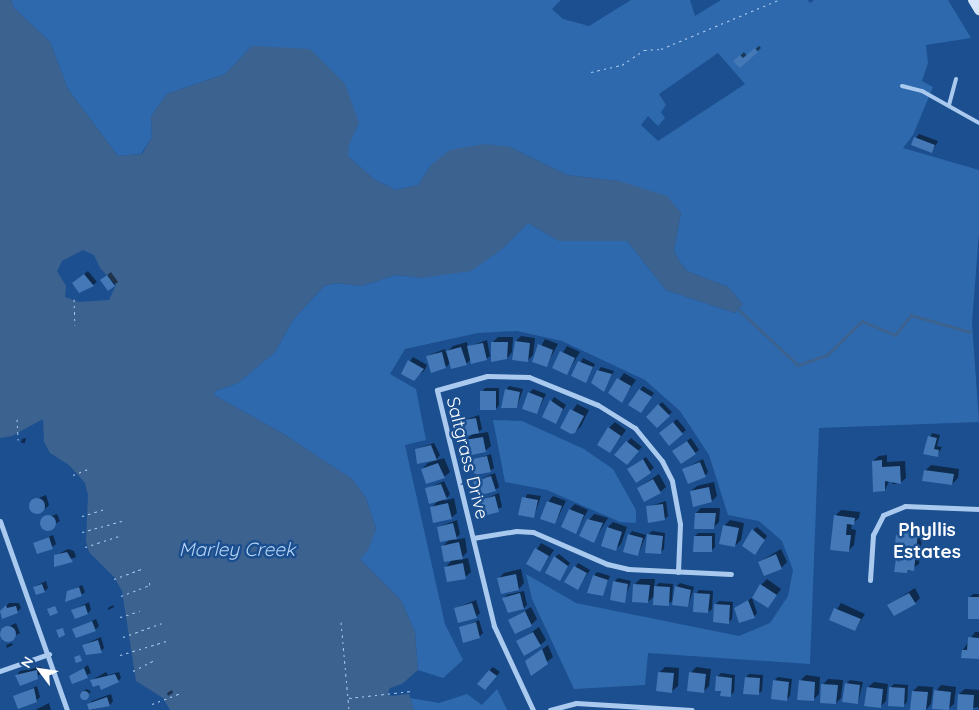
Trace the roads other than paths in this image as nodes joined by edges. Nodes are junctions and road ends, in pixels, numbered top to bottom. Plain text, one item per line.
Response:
1 (974, 0) edge
2 (979, 10) edge
3 (956, 79) dead end
4 (902, 86) dead end
5 (948, 106) junction
6 (979, 123) edge
7 (979, 509) edge
8 (0, 521) edge
9 (472, 538) junction
10 (678, 572) junction
11 (731, 574) dead end
12 (870, 580) dead end
13 (49, 654) junction
14 (0, 671) edge
15 (67, 710) edge
16 (533, 710) edge
17 (550, 710) edge
18 (692, 710) edge

1 - 2 street
3 - 5 lane
4 - 5 lane
5 - 6 lane
7 - 12 street
8 - 13 street
9 - 10 street
9 - 10 street, Saltgrass Drive
9 - 16 street, Saltgrass Drive
10 - 11 street
13 - 14 street
13 - 15 street
17 - 18 street

